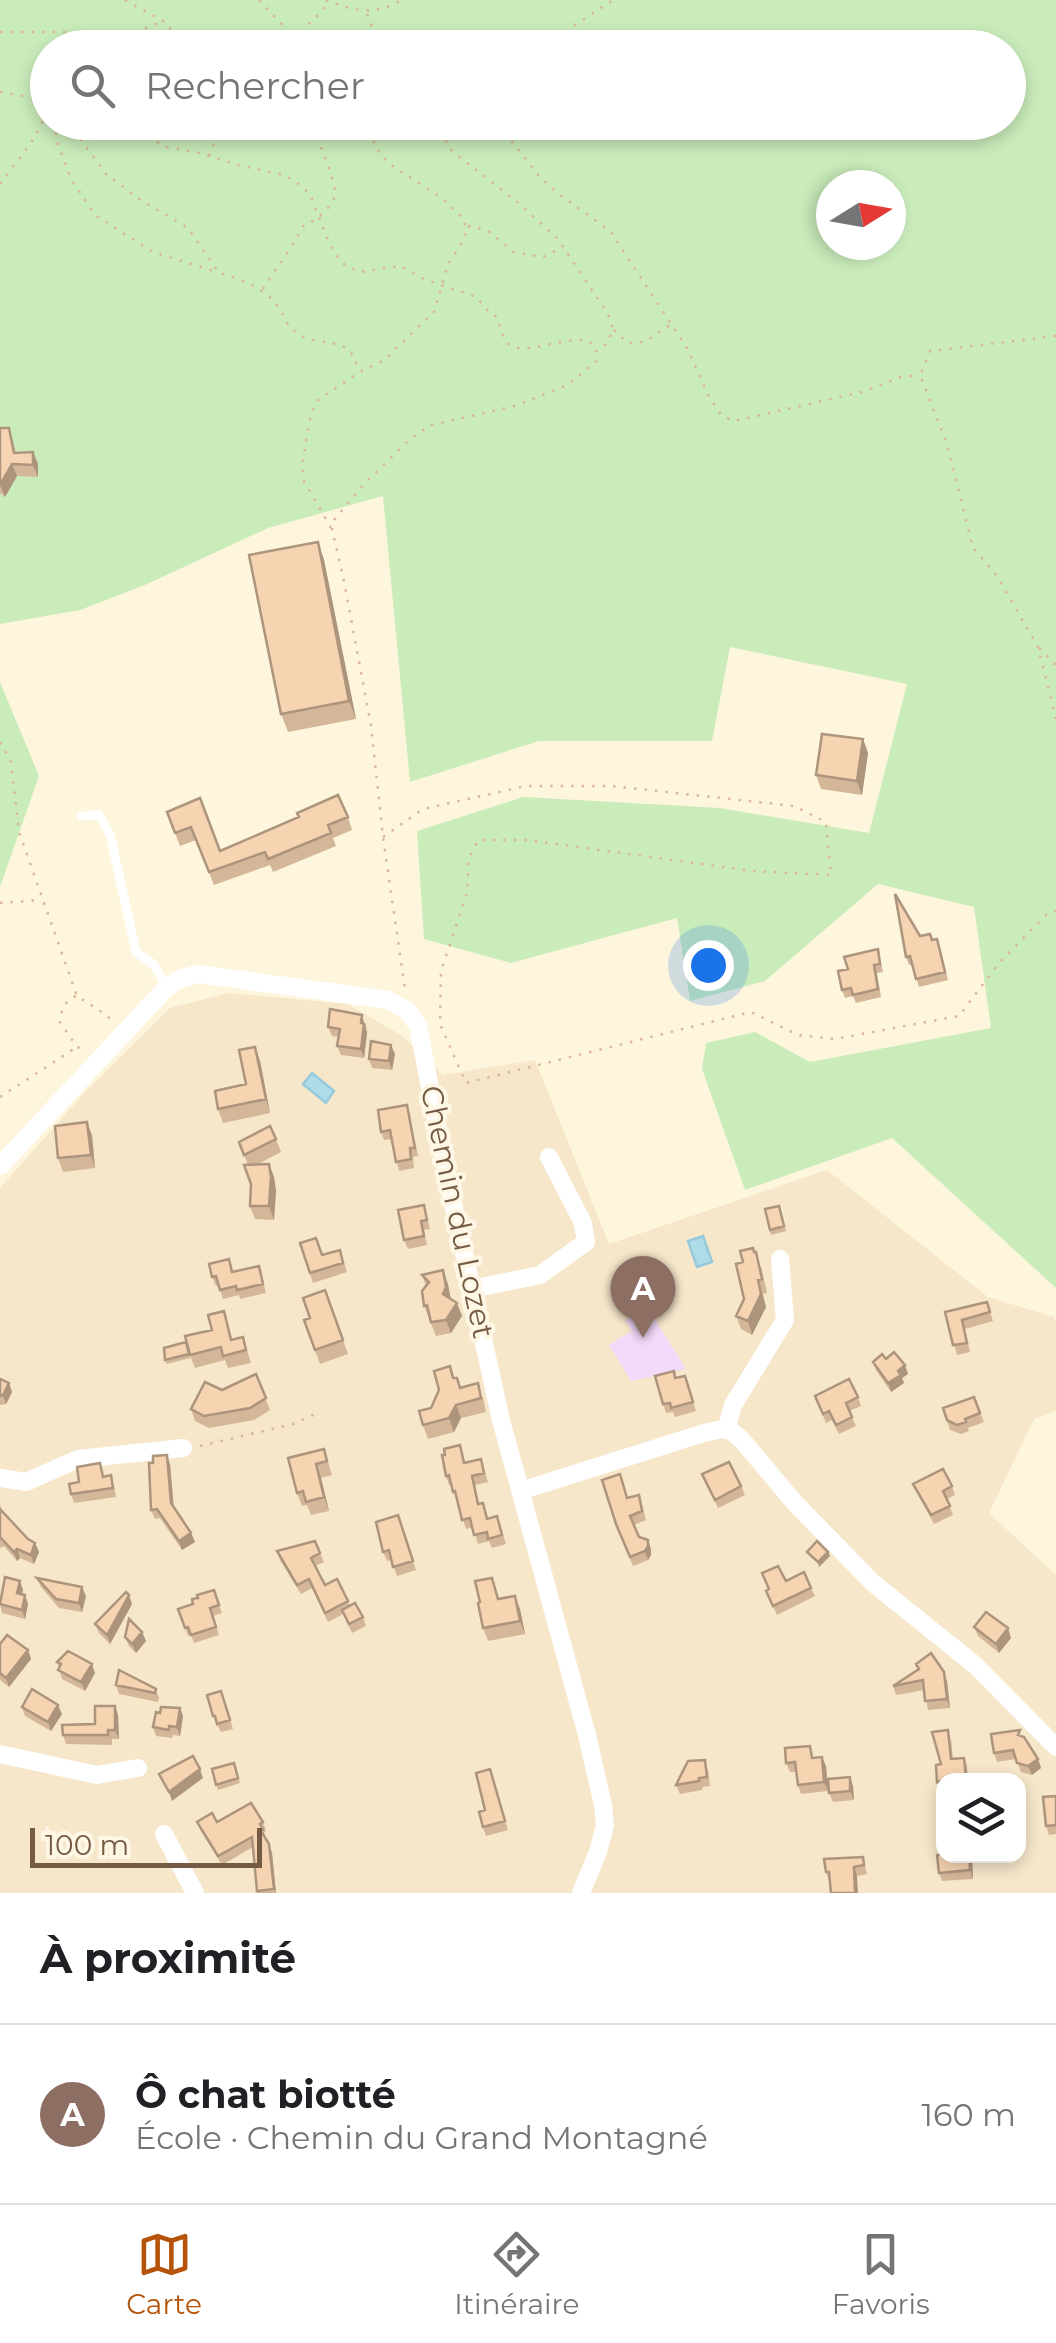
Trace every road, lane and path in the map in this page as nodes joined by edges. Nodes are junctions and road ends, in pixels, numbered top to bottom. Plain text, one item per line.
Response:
1 (125, 0) edge
2 (259, 0) edge
3 (328, 0) edge
4 (401, 0) edge
5 (613, 0) edge
6 (367, 12) junction
7 (162, 21) junction
8 (141, 30) edge
9 (171, 30) edge
10 (287, 30) edge
11 (303, 30) edge
12 (374, 30) edge
13 (570, 30) edge
14 (0, 32) edge
15 (30, 32) edge
16 (0, 92) edge
17 (30, 97) edge
18 (33, 140) edge
19 (56, 140) edge
20 (81, 140) edge
21 (154, 140) edge
22 (218, 140) edge
23 (317, 140) edge
24 (374, 140) edge
25 (446, 140) edge
26 (512, 140) edge
27 (209, 156) junction
28 (0, 184) edge
29 (320, 214) junction
30 (466, 226) junction
31 (563, 247) junction
32 (218, 272) junction
33 (442, 285) junction
34 (262, 292) junction
35 (671, 324) junction
36 (613, 329) junction
37 (1056, 336) edge
38 (598, 353) junction
39 (358, 373) junction
40 (920, 375) junction
41 (332, 529) junction
42 (1038, 647) junction
43 (1056, 665) edge
44 (1056, 720) edge
45 (0, 742) edge
46 (82, 816) dead end
47 (383, 837) junction
48 (44, 900) junction
49 (0, 903) edge
50 (1056, 911) edge
51 (167, 987) junction
52 (77, 996) junction
53 (408, 1010) junction
54 (114, 1044) junction
55 (76, 1047) junction
56 (0, 1097) edge
57 (548, 1156) dead end
58 (0, 1166) edge
59 (780, 1259) dead end
60 (471, 1290) junction
61 (318, 1413) dead end
62 (726, 1430) junction
63 (183, 1448) joint
64 (0, 1478) edge
65 (520, 1491) junction
66 (1056, 1748) edge
67 (0, 1754) edge
68 (138, 1768) dead end
69 (164, 1834) dead end
70 (195, 1893) edge
71 (581, 1893) edge

1 - 7 path
2 - 10 path
3 - 6 path
3 - 11 path
4 - 6 path
5 - 13 path
6 - 12 path
7 - 8 path
7 - 9 path
14 - 15 path
16 - 17 path
18 - 28 path
19 - 32 path
20 - 32 path
21 - 27 path
22 - 27 path
23 - 29 path
24 - 30 path
25 - 31 path
26 - 35 path
27 - 29 path
29 - 33 path
29 - 34 path
30 - 31 path
30 - 33 path
31 - 36 path
32 - 34 path
33 - 38 path
33 - 39 path
34 - 39 path
35 - 36 path
35 - 40 path
36 - 38 path
37 - 40 path
38 - 41 path
39 - 41 path
40 - 42 path
41 - 47 path
42 - 43 path
42 - 44 path
45 - 48 path
46 - 51 lane
47 - 50 path
47 - 53 path
48 - 49 path
48 - 52 path
51 - 53 street
51 - 54 street
52 - 54 path
52 - 55 path
53 - 60 street, Chemin du Lozet
54 - 55 path
54 - 58 street
55 - 56 path
57 - 60 street
59 - 62 street
60 - 65 street, Chemin du Lozet
61 - 63 path
62 - 65 street
62 - 66 street
63 - 64 street
65 - 71 street, Chemin du Lozet
67 - 68 street
69 - 70 street

